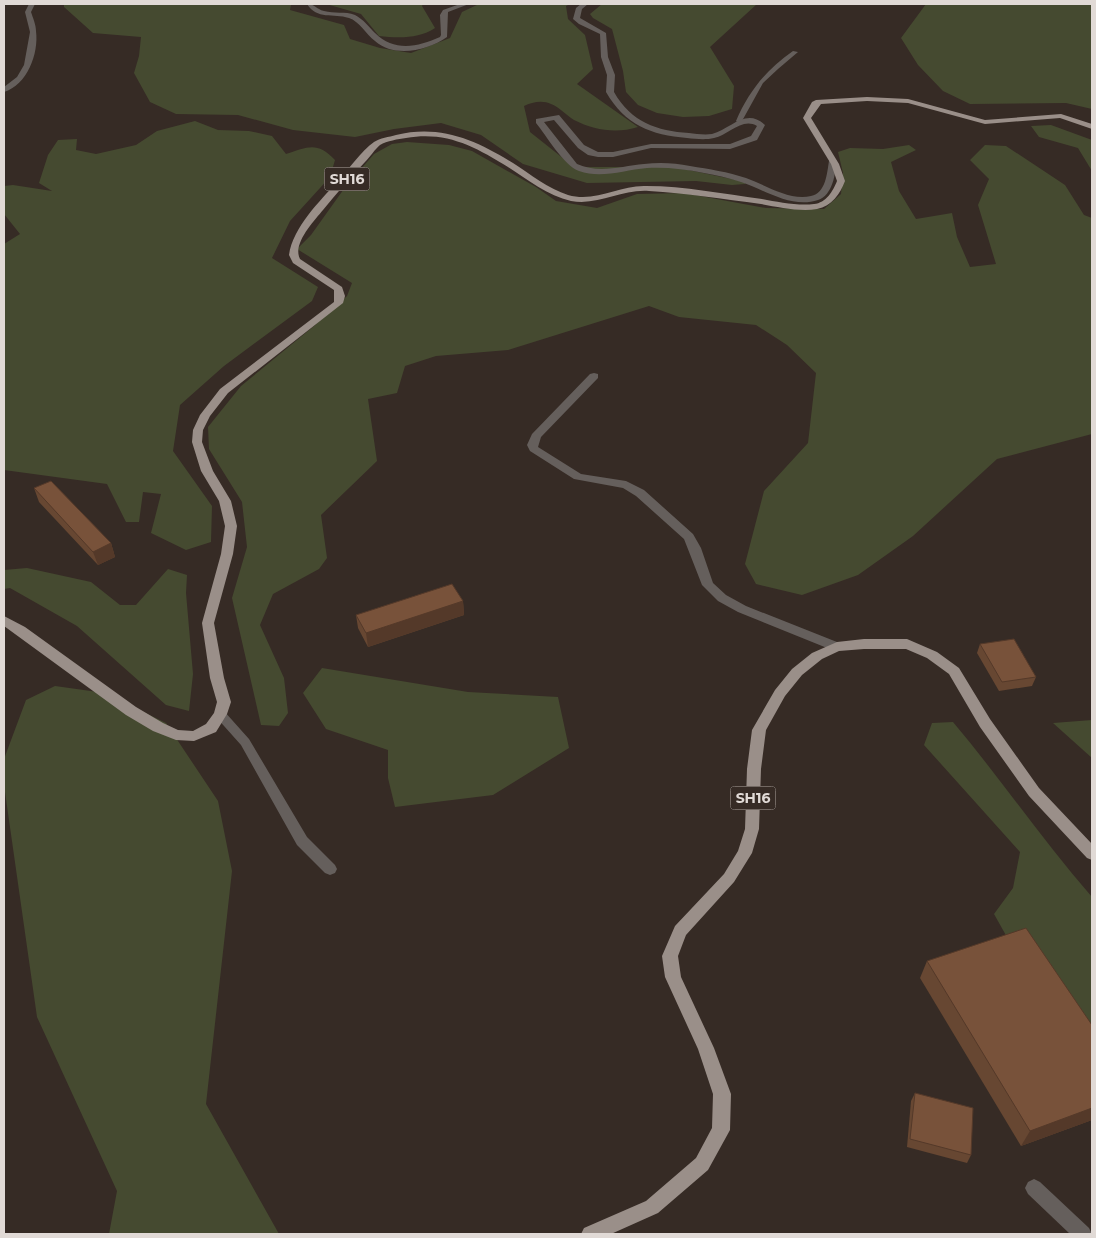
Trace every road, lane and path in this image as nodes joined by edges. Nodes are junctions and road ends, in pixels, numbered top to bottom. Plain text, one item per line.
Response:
1 (32, 4) edge
2 (310, 4) edge
3 (466, 4) edge
4 (585, 4) edge
5 (795, 52) dead end
6 (4, 90) edge
7 (739, 121) junction
8 (1092, 127) edge
9 (833, 161) junction
10 (594, 376) dead end
11 (4, 620) edge
12 (837, 647) junction
13 (220, 714) junction
14 (1092, 854) edge
15 (330, 869) dead end
16 (1034, 1188) dead end
17 (590, 1234) edge
18 (1083, 1234) edge

1 - 6 street
2 - 3 street
4 - 7 street
5 - 7 lane
7 - 9 street
8 - 9 main road, SH16
9 - 13 main road, SH16
10 - 12 street
11 - 13 main road
12 - 14 main road, SH16
12 - 17 main road, SH16
13 - 15 lane
16 - 18 street

